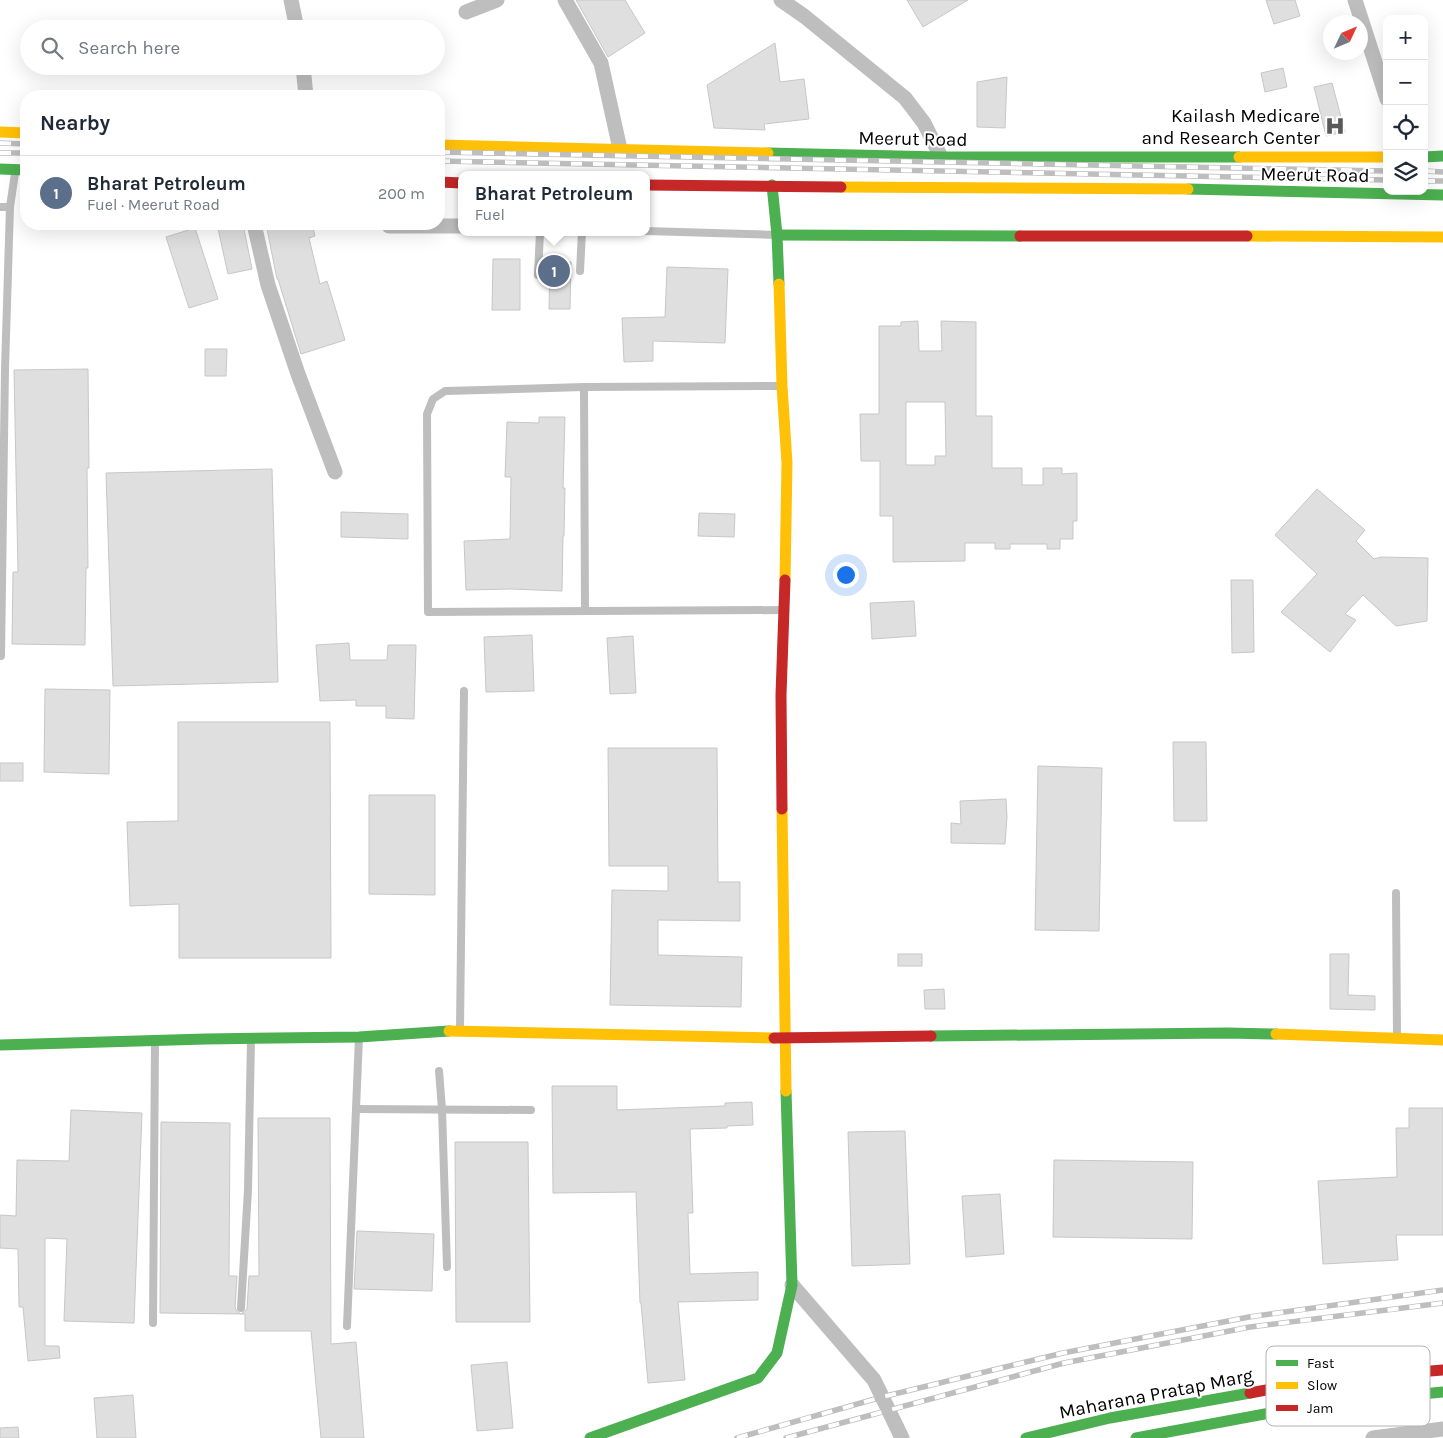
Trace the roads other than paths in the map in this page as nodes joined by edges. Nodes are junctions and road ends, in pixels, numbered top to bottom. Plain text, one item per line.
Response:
1 (291, 0) edge
2 (497, 0) edge
3 (565, 0) edge
4 (781, 0) edge
5 (1355, 0) edge
6 (466, 12) dead end
7 (296, 20) edge
8 (304, 75) edge
9 (1383, 87) edge
10 (305, 90) edge
11 (0, 132) edge
12 (20, 133) edge
13 (445, 145) edge
14 (620, 149) junction
15 (942, 156) junction
16 (1428, 156) edge
17 (1443, 156) edge
18 (1383, 157) edge
19 (0, 169) edge
20 (20, 170) edge
21 (20, 173) edge
22 (772, 181) junction
23 (445, 182) edge
24 (458, 182) edge
25 (650, 185) edge
26 (1443, 195) edge
27 (0, 207) edge
28 (10, 207) junction
29 (445, 226) edge
30 (458, 226) edge
31 (255, 230) edge
32 (650, 231) edge
33 (777, 235) junction
34 (540, 236) edge
35 (582, 236) edge
36 (1443, 237) edge
37 (580, 271) dead end
38 (538, 275) dead end
39 (3, 314) edge
40 (782, 386) junction
41 (584, 387) junction
42 (335, 472) dead end
43 (784, 610) junction
44 (584, 611) junction
45 (0, 656) edge
46 (464, 691) dead end
47 (1396, 893) dead end
48 (460, 1030) junction
49 (359, 1037) junction
50 (1397, 1037) junction
51 (250, 1038) junction
52 (784, 1038) junction
53 (156, 1040) junction
54 (1443, 1040) edge
55 (0, 1045) edge
56 (439, 1072) dead end
57 (356, 1109) junction
58 (442, 1110) junction
59 (531, 1110) dead end
60 (447, 1267) dead end
61 (792, 1285) junction
62 (241, 1308) dead end
63 (153, 1323) dead end
64 (347, 1326) dead end
65 (1443, 1370) edge
66 (1430, 1371) edge
67 (1266, 1390) edge
68 (1443, 1392) edge
69 (1430, 1393) edge
70 (1266, 1414) edge
71 (1443, 1429) edge
72 (590, 1438) edge
73 (902, 1438) edge
74 (1026, 1438) edge
75 (1136, 1438) edge
76 (1374, 1438) edge

1 - 7 street
2 - 6 street
3 - 14 street
4 - 15 street
5 - 9 street
8 - 10 street
11 - 12 street
13 - 14 street, Meerut Road
14 - 15 street, Meerut Road
15 - 18 street, Meerut Road
16 - 17 street
19 - 20 street
21 - 28 lane
22 - 25 street, Meerut Road
22 - 26 street, Meerut Road
22 - 33 street
23 - 24 street
27 - 28 lane
28 - 39 lane
29 - 30 street
31 - 42 street
32 - 33 lane
33 - 36 street
33 - 40 street
34 - 38 lane
35 - 37 lane
39 - 45 lane
40 - 41 lane
40 - 43 street
41 - 44 lane
41 - 44 lane
43 - 44 lane
43 - 52 street
46 - 48 lane
47 - 50 lane
48 - 49 street
48 - 52 street
49 - 51 street
49 - 57 lane
50 - 52 street
50 - 54 street
51 - 53 street
51 - 62 lane
52 - 61 street
53 - 55 street
53 - 63 lane
56 - 58 lane
57 - 58 lane
57 - 64 lane
58 - 59 lane
58 - 60 lane
61 - 72 street
61 - 73 street
65 - 66 street, Maharana Pratap Marg
67 - 74 street, Maharana Pratap Marg
68 - 69 street
70 - 75 street
71 - 76 street

